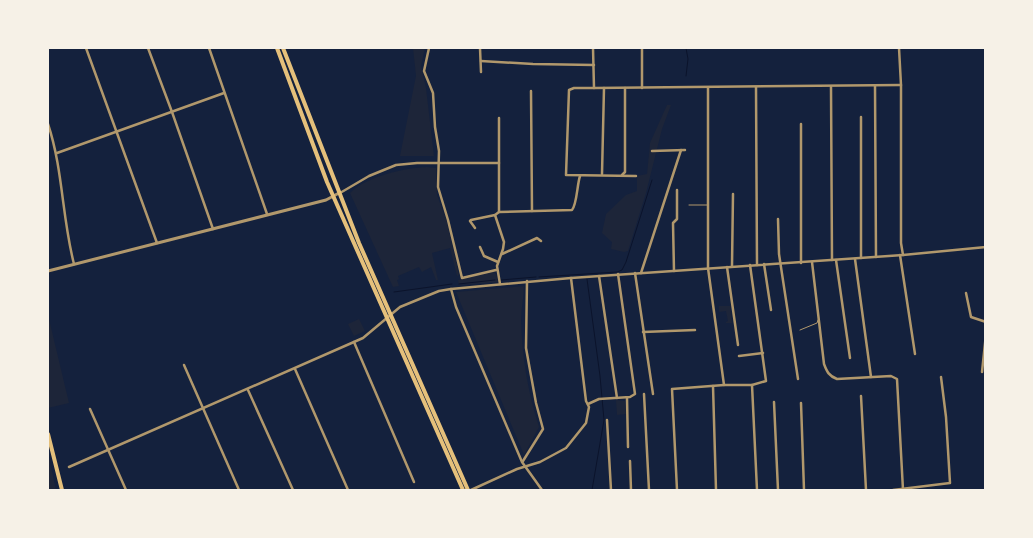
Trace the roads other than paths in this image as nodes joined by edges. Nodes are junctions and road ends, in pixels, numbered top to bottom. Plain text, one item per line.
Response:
1 (86, 48) edge
2 (148, 48) edge
3 (209, 48) edge
4 (278, 48) edge
5 (284, 48) edge
6 (429, 48) edge
7 (480, 48) edge
8 (594, 48) edge
9 (642, 48) edge
10 (899, 48) edge
11 (481, 61) junction
12 (594, 65) junction
13 (481, 72) dead end
14 (901, 85) junction
15 (831, 86) junction
16 (875, 86) junction
17 (756, 87) junction
18 (594, 88) junction
19 (604, 88) junction
20 (625, 88) junction
21 (642, 88) junction
22 (708, 88) junction
23 (531, 92) dead end
24 (224, 93) junction
25 (172, 112) junction
26 (861, 117) dead end
27 (499, 118) dead end
28 (48, 124) edge
29 (801, 124) dead end
30 (117, 132) junction
31 (652, 151) dead end
32 (57, 153) junction
33 (438, 163) junction
34 (499, 163) junction
35 (602, 174) junction
36 (622, 175) junction
37 (580, 176) junction
38 (636, 176) dead end
39 (677, 190) dead end
40 (338, 193) junction
41 (734, 194) dead end
42 (333, 196) junction
43 (689, 205) dead end
44 (708, 205) junction
45 (532, 211) junction
46 (499, 212) junction
47 (267, 214) junction
48 (495, 215) junction
49 (778, 219) dead end
50 (474, 228) dead end
51 (213, 229) junction
52 (541, 242) dead end
53 (158, 243) junction
54 (480, 247) dead end
55 (986, 247) edge
56 (501, 255) junction
57 (902, 255) junction
58 (876, 257) junction
59 (861, 258) junction
60 (855, 259) junction
61 (832, 260) junction
62 (836, 260) junction
63 (498, 262) junction
64 (801, 262) junction
65 (812, 262) junction
66 (74, 264) junction
67 (764, 264) junction
68 (780, 264) junction
69 (750, 265) junction
70 (757, 265) junction
71 (732, 266) junction
72 (727, 267) junction
73 (708, 268) junction
74 (48, 270) edge
75 (496, 270) junction
76 (674, 271) junction
77 (635, 273) junction
78 (641, 273) junction
79 (618, 274) junction
80 (599, 276) junction
81 (571, 278) junction
82 (527, 281) junction
83 (500, 284) junction
84 (450, 289) junction
85 (966, 293) dead end
86 (771, 310) dead end
87 (389, 316) junction
88 (819, 320) junction
89 (986, 322) edge
90 (695, 330) dead end
91 (800, 330) dead end
92 (643, 332) junction
93 (986, 334) edge
94 (354, 342) junction
95 (738, 344) dead end
96 (764, 353) junction
97 (914, 354) dead end
98 (739, 356) dead end
99 (850, 358) dead end
100 (184, 364) dead end
101 (295, 369) junction
102 (982, 372) dead end
103 (871, 377) junction
104 (941, 377) dead end
105 (798, 379) dead end
106 (724, 385) junction
107 (752, 385) junction
108 (713, 386) junction
109 (248, 390) junction
110 (644, 394) dead end
111 (653, 394) dead end
112 (861, 396) dead end
113 (617, 398) junction
114 (627, 398) junction
115 (774, 402) dead end
116 (801, 403) dead end
117 (588, 404) junction
118 (90, 409) dead end
119 (203, 409) junction
120 (607, 420) dead end
121 (48, 434) edge
122 (628, 447) dead end
123 (108, 450) junction
124 (630, 461) dead end
125 (522, 462) junction
126 (70, 467) dead end
127 (525, 467) junction
128 (414, 482) dead end
129 (62, 490) edge
130 (126, 490) edge
131 (239, 490) edge
132 (293, 490) edge
133 (348, 490) edge
134 (463, 490) edge
135 (470, 490) edge
136 (542, 490) edge
137 (611, 490) edge
138 (631, 490) edge
139 (649, 490) edge
140 (677, 490) edge
141 (716, 490) edge
142 (757, 490) edge
143 (778, 490) edge
144 (804, 490) edge
145 (866, 490) edge
146 (893, 490) edge
147 (903, 490) edge

1 - 30 street
2 - 25 street
3 - 24 street
4 - 42 main road
5 - 40 main road
6 - 33 street
7 - 11 street
8 - 12 street
9 - 21 street
10 - 14 street
11 - 12 street
11 - 13 street
12 - 18 street
14 - 16 street
14 - 57 street
15 - 16 street
15 - 17 street
15 - 61 street
16 - 58 street
17 - 22 street
17 - 70 street
18 - 19 street
18 - 37 street
19 - 20 street
19 - 35 street
20 - 21 street
20 - 36 street
21 - 22 street
22 - 44 street
23 - 45 street
24 - 25 street
24 - 47 street
25 - 30 street
25 - 51 street
26 - 59 street
27 - 34 street
28 - 32 street
29 - 64 street
30 - 32 street
30 - 53 street
31 - 78 street
32 - 66 street
33 - 34 street
33 - 40 street
33 - 75 street
34 - 46 street
35 - 36 street
35 - 37 street
36 - 38 street
37 - 45 street
39 - 76 street
40 - 42 street
40 - 87 main road
41 - 71 street
42 - 47 street
42 - 87 main road
43 - 44 lane
44 - 73 street
45 - 46 street
46 - 48 street
47 - 51 street
48 - 50 street
48 - 56 street
49 - 68 street
51 - 53 street
52 - 56 street
53 - 66 street
54 - 63 street
55 - 57 street
56 - 63 street
57 - 58 street
57 - 97 street
58 - 59 street
59 - 60 street
60 - 62 street
60 - 103 street
61 - 62 street
61 - 65 street
62 - 99 street
63 - 75 street
64 - 65 street
64 - 68 street
65 - 88 street
66 - 74 street
67 - 68 street
67 - 70 street
67 - 86 street
68 - 105 street
69 - 70 street
69 - 71 street
69 - 96 street
71 - 72 street
72 - 73 street
72 - 95 street
73 - 76 street
73 - 106 street
75 - 83 street
76 - 78 street
77 - 78 street
77 - 79 street
77 - 92 street
79 - 80 street
79 - 114 street
80 - 81 street
80 - 113 street
81 - 82 street
81 - 117 street
82 - 83 street
82 - 125 street
83 - 84 street
84 - 87 street
84 - 125 street
85 - 89 street
87 - 94 street
87 - 134 main road
87 - 135 main road
88 - 91 lane
88 - 103 street
90 - 92 street
92 - 111 street
93 - 102 street
94 - 101 street
94 - 128 street
96 - 98 street
96 - 107 street
100 - 119 street
101 - 109 street
101 - 133 street
103 - 147 street
104 - 147 street
106 - 107 street
106 - 108 street
107 - 142 street
108 - 140 street
108 - 141 street
109 - 119 street
109 - 132 street
110 - 139 street
112 - 145 street
113 - 114 street
113 - 117 street
114 - 122 street
115 - 143 street
116 - 144 street
117 - 127 street
118 - 123 street
119 - 123 street
119 - 131 street
120 - 137 street
121 - 129 main road
123 - 126 street
123 - 130 street
124 - 138 street
125 - 127 street
127 - 135 street
127 - 136 street
146 - 147 street

